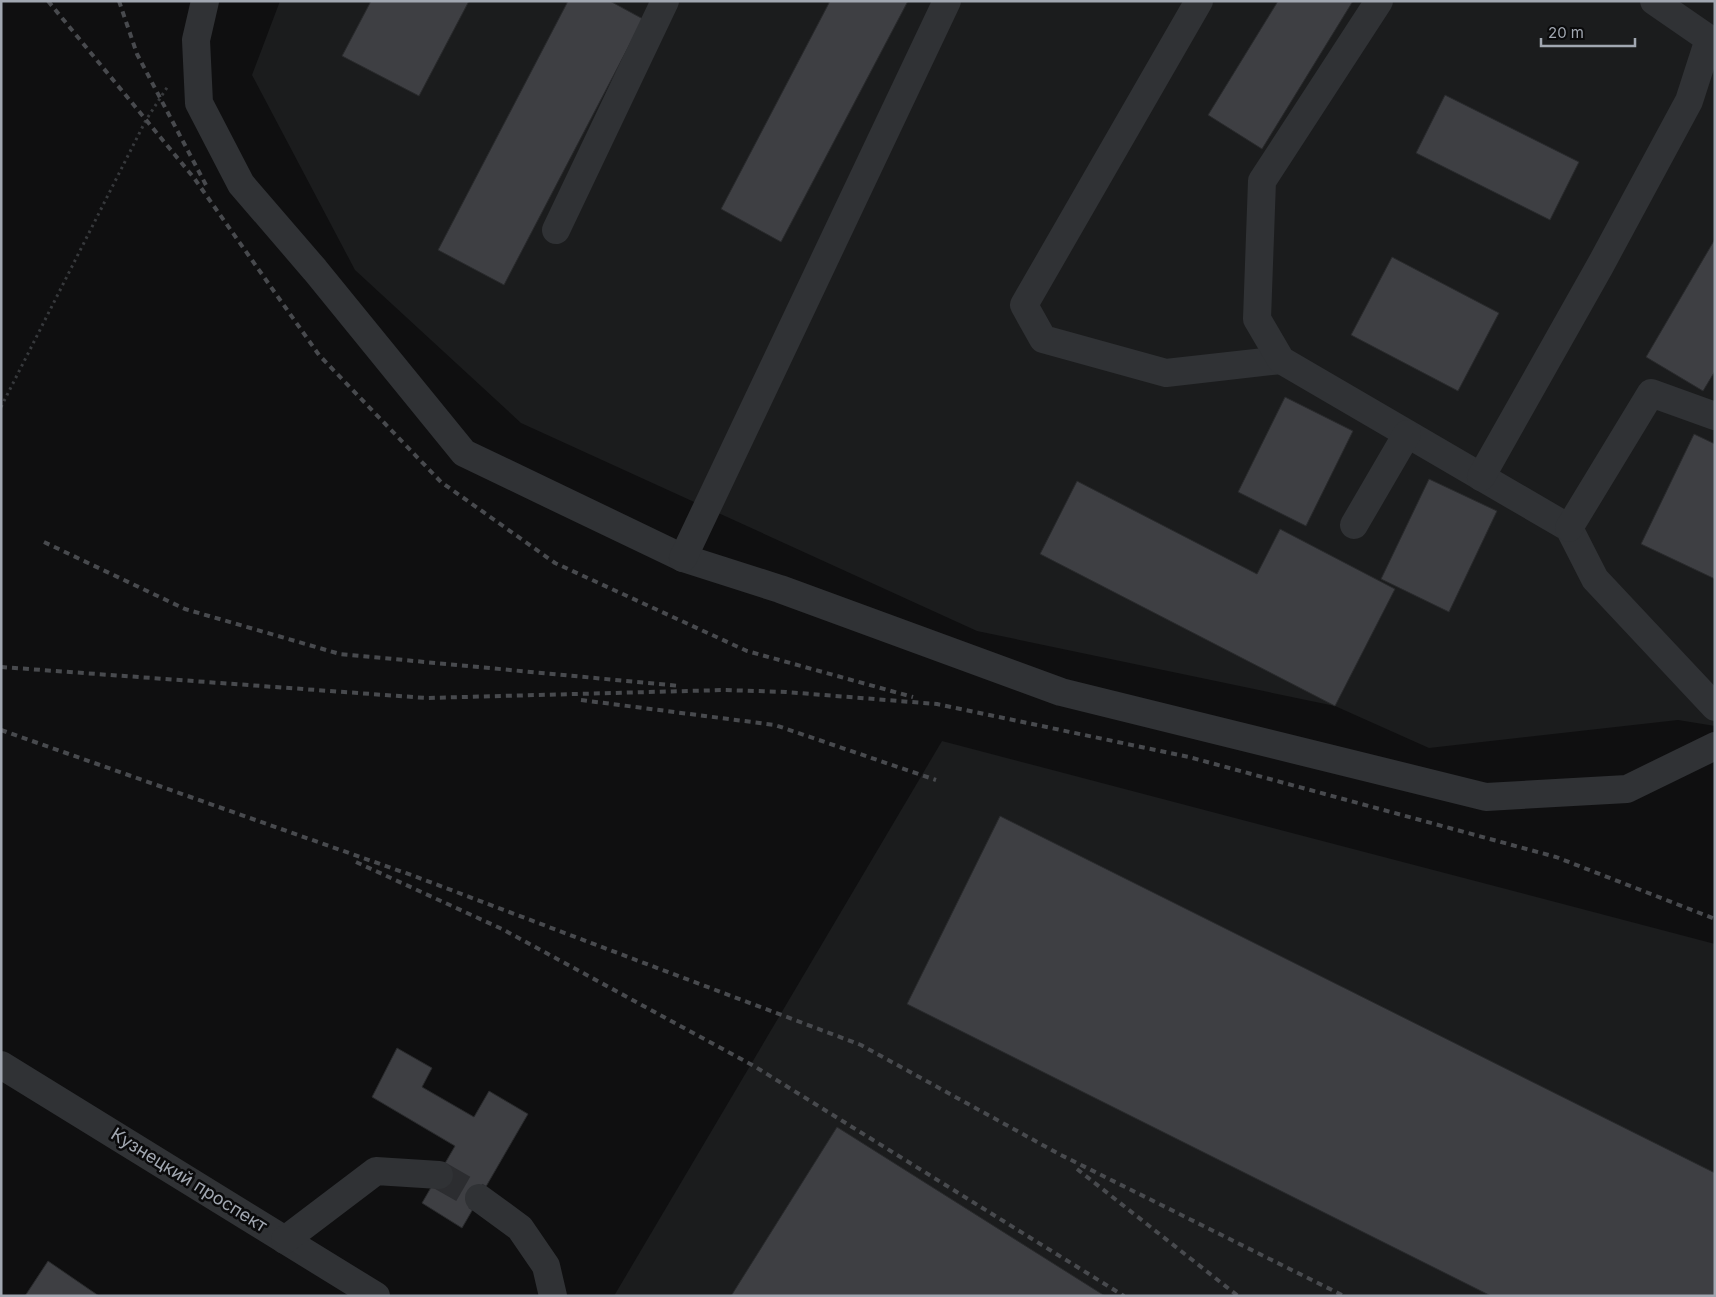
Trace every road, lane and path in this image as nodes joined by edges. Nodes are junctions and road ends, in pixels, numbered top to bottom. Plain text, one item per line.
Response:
1 (205, 1) edge
2 (665, 1) edge
3 (947, 1) edge
4 (1199, 1) edge
5 (1379, 1) edge
6 (1654, 1) edge
7 (171, 82) dead end
8 (556, 230) dead end
9 (1281, 360) junction
10 (1, 407) edge
11 (1715, 416) edge
12 (1407, 434) junction
13 (1481, 477) junction
14 (1354, 525) dead end
15 (1569, 528) junction
16 (683, 558) junction
17 (1715, 707) edge
18 (1715, 746) edge
19 (1, 1065) edge
20 (439, 1175) tunnel mouth
21 (479, 1198) tunnel mouth
22 (286, 1240) junction
23 (376, 1296) edge
24 (553, 1296) edge

1 - 16 street
2 - 8 street
3 - 16 street
4 - 9 street
5 - 9 street
6 - 13 street
7 - 10 path
9 - 12 street
11 - 15 street
12 - 13 street
12 - 14 street
13 - 15 street
15 - 17 street
16 - 18 street
19 - 22 street, Кузнецкий проспект
20 - 22 street
21 - 24 street
22 - 23 street, Кузнецкий проспект

